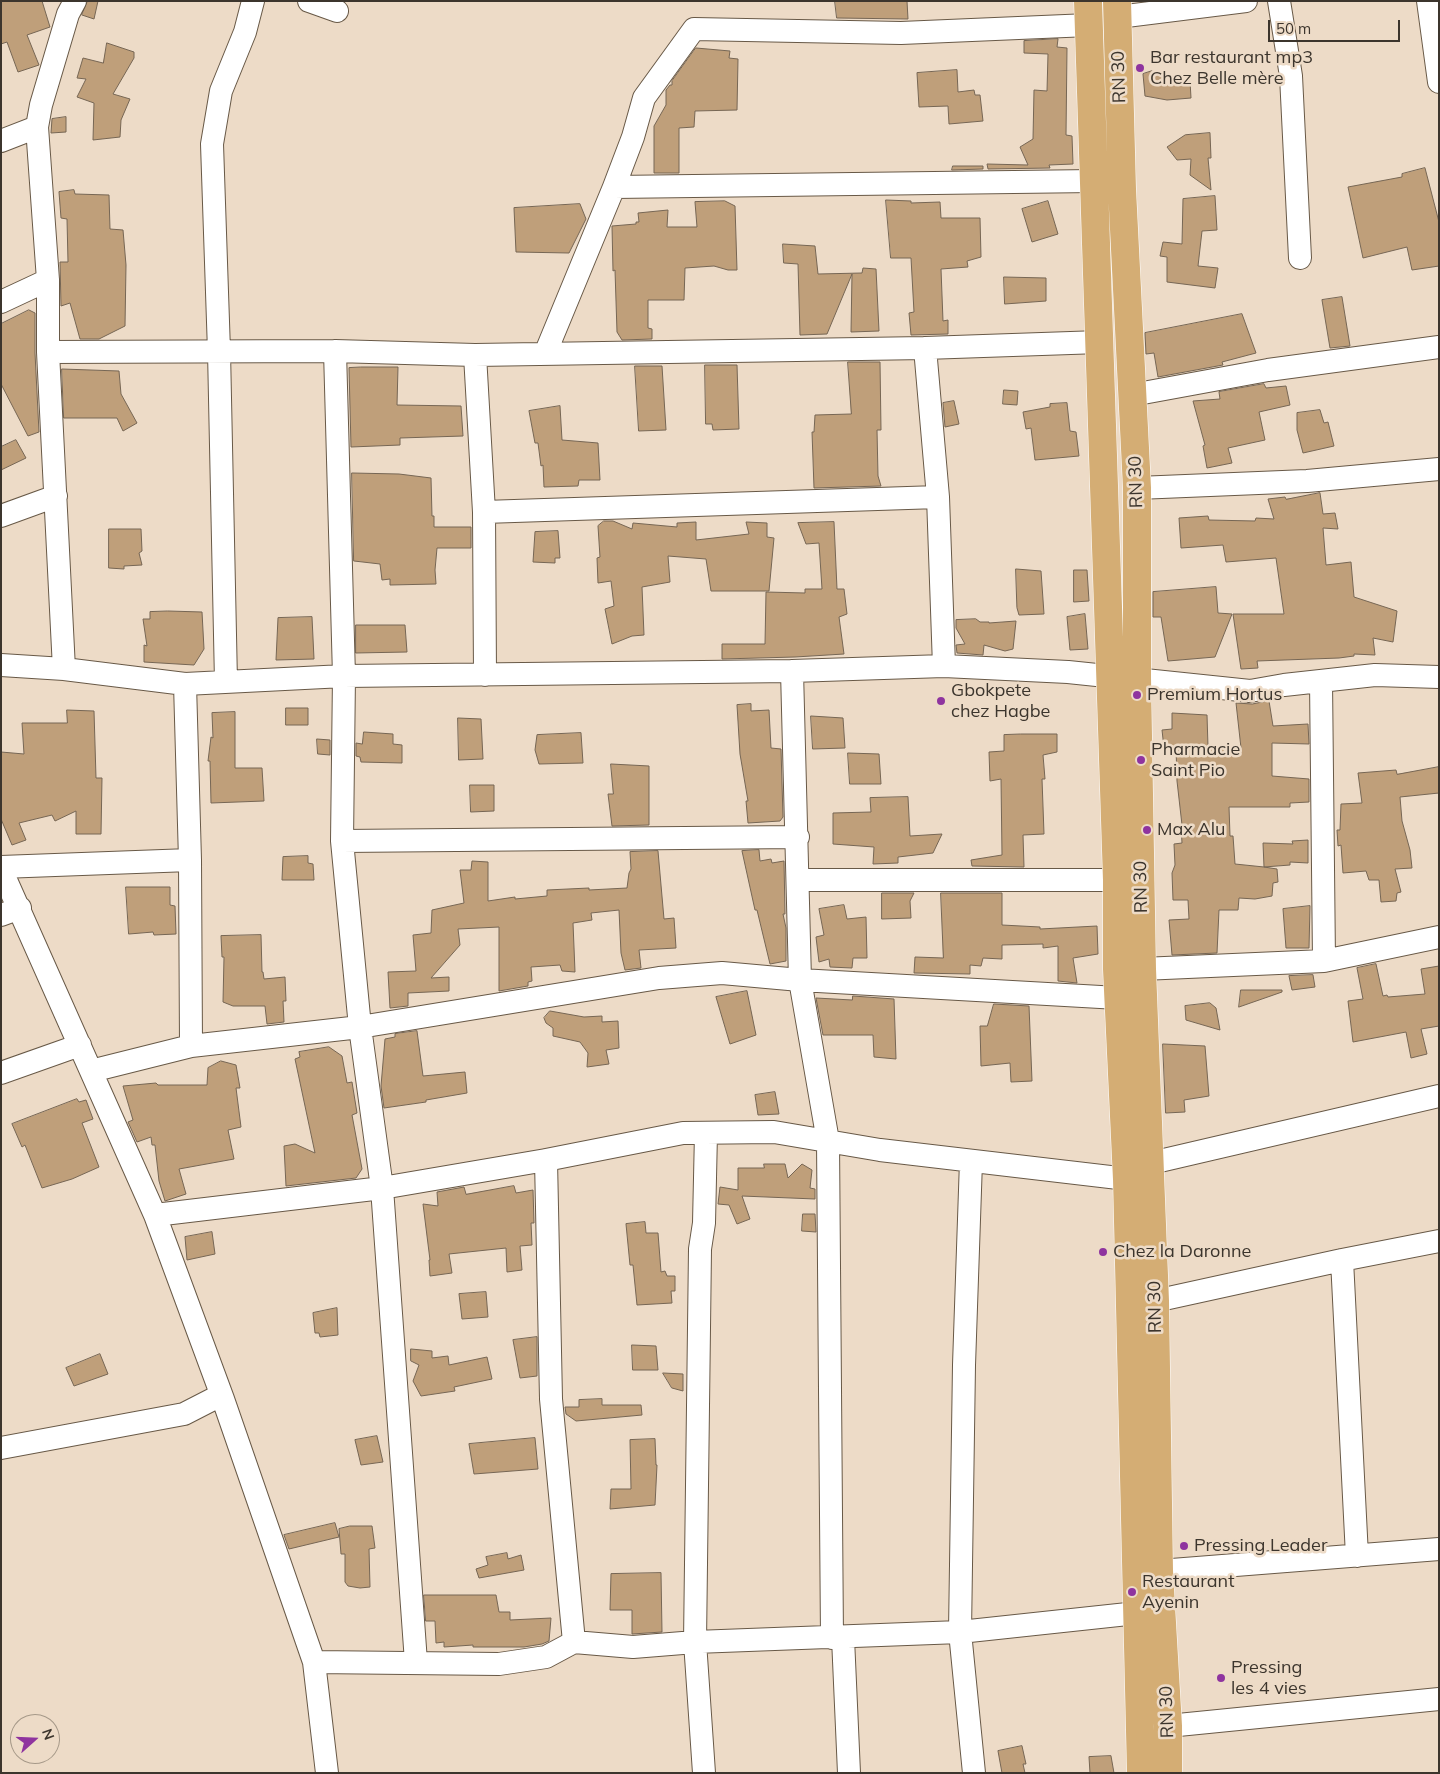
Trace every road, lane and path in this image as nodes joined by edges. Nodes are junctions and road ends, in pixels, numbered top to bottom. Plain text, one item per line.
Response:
1 (75, 1) edge
2 (253, 1) edge
3 (310, 1) edge
4 (1246, 1) edge
5 (1279, 1) edge
6 (1428, 1) edge
7 (1118, 9) edge
8 (337, 11) dead end
9 (1088, 13) edge
10 (1439, 82) edge
11 (38, 127) junction
12 (1, 141) edge
13 (1094, 181) junction
14 (614, 187) junction
15 (1300, 258) dead end
16 (48, 280) junction
17 (1, 302) edge
18 (1100, 342) junction
19 (1439, 347) edge
20 (925, 348) junction
21 (219, 351) junction
22 (335, 351) junction
23 (48, 352) junction
24 (545, 354) junction
25 (475, 355) junction
26 (1132, 396) junction
27 (1439, 469) edge
28 (1137, 488) junction
29 (56, 496) junction
30 (938, 497) junction
31 (484, 512) junction
32 (1, 516) edge
33 (1, 665) edge
34 (944, 666) junction
35 (64, 669) junction
36 (792, 671) junction
37 (485, 675) junction
38 (344, 676) junction
39 (1124, 677) junction
40 (1439, 677) edge
41 (1321, 681) junction
42 (226, 682) junction
43 (185, 684) junction
44 (798, 837) junction
45 (342, 841) junction
46 (190, 860) junction
47 (1, 868) edge
48 (799, 880) junction
49 (1117, 880) junction
50 (11, 912) edge
51 (1439, 937) edge
52 (1324, 960) junction
53 (1142, 969) junction
54 (800, 980) junction
55 (1118, 998) junction
56 (360, 1027) junction
57 (80, 1045) junction
58 (191, 1046) junction
59 (91, 1071) junction
60 (1, 1073) edge
61 (1439, 1096) edge
62 (706, 1133) junction
63 (828, 1141) junction
64 (546, 1160) junction
65 (971, 1161) junction
66 (1150, 1163) junction
67 (1128, 1179) junction
68 (382, 1188) junction
69 (155, 1215) junction
70 (1439, 1241) edge
71 (1342, 1260) junction
72 (1155, 1301) junction
73 (222, 1395) junction
74 (1, 1448) edge
75 (1439, 1549) edge
76 (1357, 1556) junction
77 (1159, 1572) junction
78 (1137, 1613) junction
79 (960, 1632) junction
80 (838, 1638) junction
81 (574, 1642) junction
82 (695, 1642) junction
83 (314, 1662) junction
84 (416, 1662) junction
85 (1439, 1699) edge
86 (1168, 1726) junction
87 (327, 1773) edge
88 (704, 1773) edge
89 (849, 1773) edge
90 (974, 1773) edge
91 (1141, 1773) edge
92 (1168, 1773) edge

1 - 11 street
2 - 21 street
3 - 8 street
4 - 7 street
5 - 15 street
6 - 10 street
7 - 26 main road, RN 30 / RN 30
9 - 13 main road, RN 30
9 - 14 street
11 - 12 street
11 - 16 street
13 - 14 street
13 - 18 main road, RN 30
14 - 24 street
16 - 17 street
16 - 23 street
18 - 20 street
18 - 39 main road, RN 30
19 - 26 street
20 - 24 street
20 - 30 street
21 - 22 street
21 - 23 street
21 - 42 street
22 - 25 street
22 - 38 street
23 - 29 street
24 - 25 street
25 - 31 street
26 - 28 main road, RN 30 / RN 30
27 - 28 street
28 - 39 main road, RN 30 / RN 30
29 - 32 street
29 - 35 street
30 - 31 street
30 - 34 street
31 - 37 street
33 - 35 street
34 - 36 street
34 - 39 street
35 - 43 street
36 - 37 street
36 - 44 street
37 - 38 street
38 - 42 street
38 - 45 street
39 - 41 street
39 - 49 main road, RN 30
39 - 53 main road, RN 30 / RN 30
40 - 41 street
41 - 52 street
42 - 43 street
43 - 46 street
44 - 45 street
44 - 48 street
45 - 56 street
46 - 47 street
46 - 58 street
47 - 50 street
48 - 49 street
48 - 54 street
49 - 55 main road, RN 30
50 - 57 street
51 - 52 street
52 - 53 street
53 - 66 main road, RN 30 / RN 30
54 - 55 street
54 - 56 street
54 - 63 street
55 - 67 main road, RN 30
56 - 58 street
56 - 68 street
57 - 59 street
57 - 60 street
58 - 59 street
59 - 69 street
61 - 66 street
62 - 63 street
62 - 64 street
62 - 82 street
63 - 65 street
63 - 80 street
64 - 68 street
64 - 81 street
65 - 67 street
65 - 79 street
66 - 72 main road, RN 30 / RN 30
67 - 78 main road, RN 30
68 - 69 street
68 - 84 street
69 - 73 street
70 - 71 street
71 - 72 street
71 - 76 street
72 - 77 main road, RN 30 / RN 30
73 - 74 street
73 - 83 street
75 - 76 street
76 - 77 street
77 - 86 main road, RN 30 / RN 30
78 - 79 street
78 - 91 main road, RN 30
79 - 80 street
79 - 90 street
80 - 82 street
80 - 89 street
81 - 82 street
81 - 84 street
82 - 88 street
83 - 84 street
83 - 87 street
85 - 86 street
86 - 92 main road, RN 30 / RN 30

